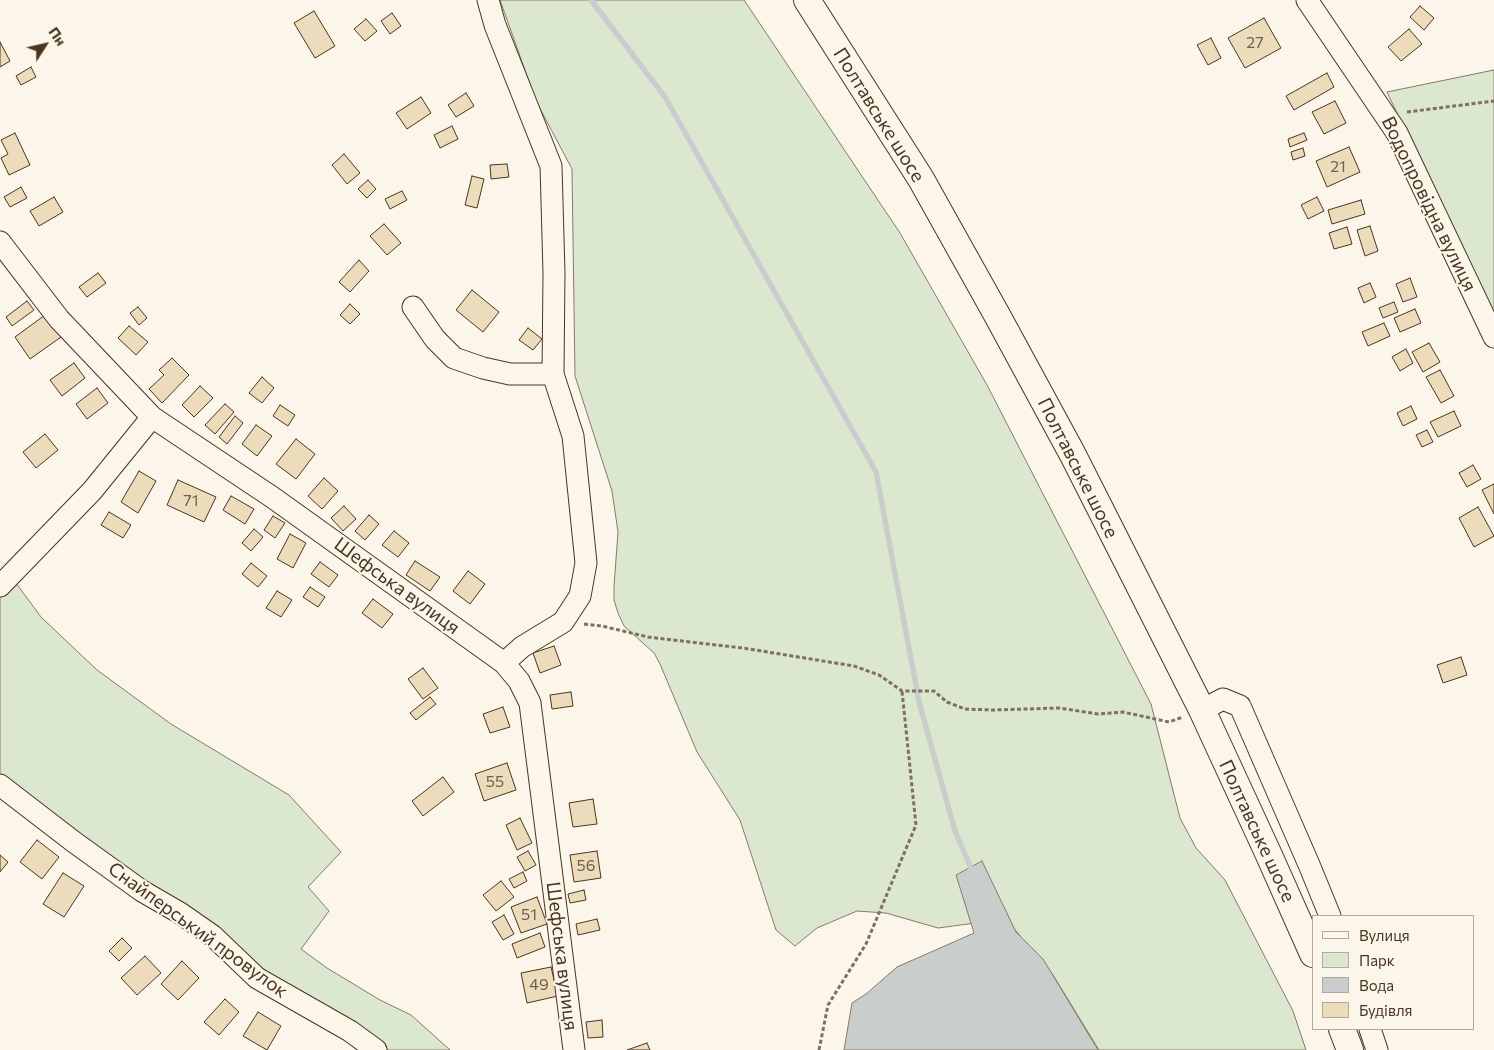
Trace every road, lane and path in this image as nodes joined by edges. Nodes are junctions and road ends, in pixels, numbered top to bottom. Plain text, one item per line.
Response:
1 (488, 0) edge
2 (807, 0) edge
3 (1307, 0) edge
4 (1494, 101) edge
5 (1386, 114) junction
6 (0, 242) edge
7 (413, 307) dead end
8 (1494, 337) edge
9 (553, 374) junction
10 (152, 417) junction
11 (0, 586) edge
12 (563, 622) junction
13 (504, 663) junction
14 (902, 691) junction
15 (1202, 710) junction
16 (0, 785) edge
17 (1330, 915) edge
18 (1312, 952) edge
19 (1342, 1030) edge
20 (1370, 1030) edge
21 (376, 1050) edge
22 (574, 1050) edge
23 (819, 1050) edge
24 (1350, 1050) edge
25 (1377, 1050) edge

1 - 9 street
2 - 15 main road, Полтавське шосе
3 - 5 street, Водопровідна вулиця
4 - 5 path
5 - 8 street, Водопровідна вулиця
6 - 10 street, Шефська вулиця
7 - 9 street
9 - 12 street
10 - 11 street
10 - 13 street, Шефська вулиця
12 - 13 street
12 - 14 path
13 - 22 street, Шефська вулиця
14 - 15 path
14 - 23 path
15 - 17 street
15 - 18 main road, Полтавське шосе
16 - 21 street, Снайперський провулок
19 - 24 main road
20 - 25 street

